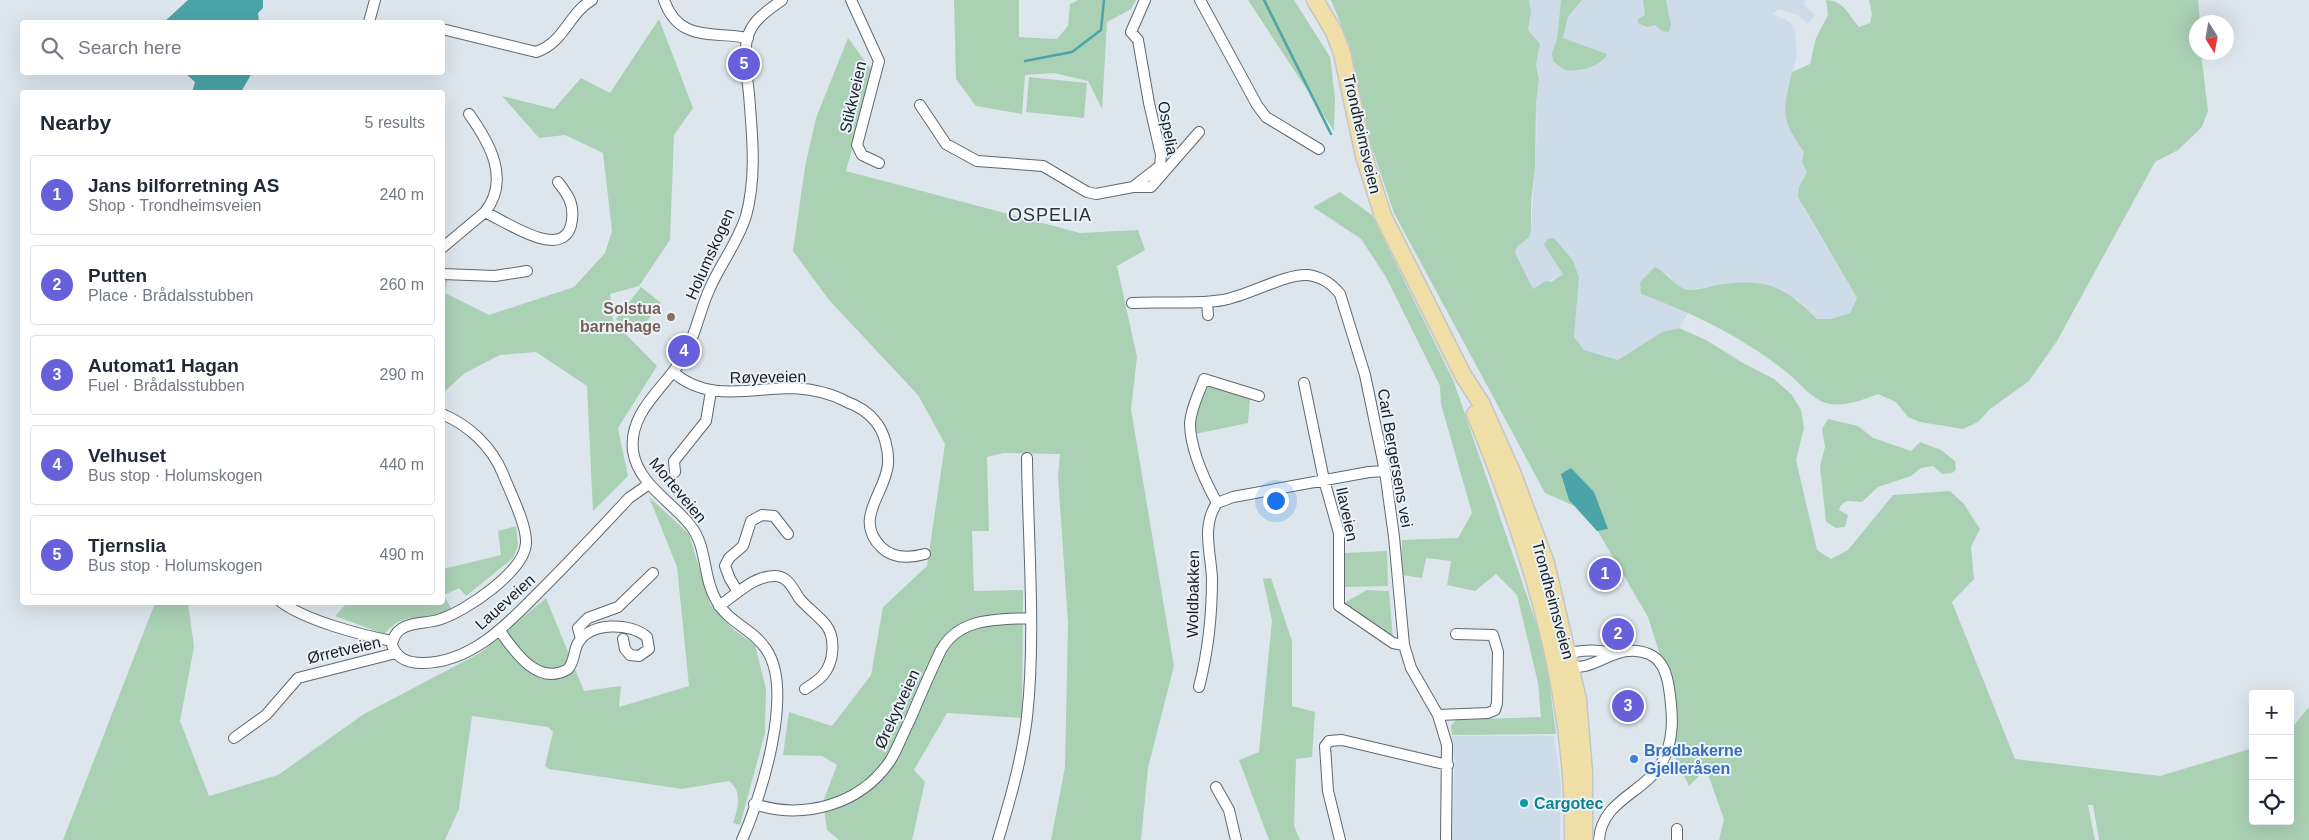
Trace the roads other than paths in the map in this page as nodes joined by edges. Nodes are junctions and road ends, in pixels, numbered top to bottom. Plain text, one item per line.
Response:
1 (375, 0) edge
2 (592, 0) edge
3 (664, 0) edge
4 (782, 0) edge
5 (851, 0) edge
6 (1145, 0) edge
7 (1200, 0) edge
8 (1315, 0) edge
9 (370, 20) edge
10 (445, 30) edge
11 (748, 38) junction
12 (920, 105) dead end
13 (469, 114) dead end
14 (1199, 132) dead end
15 (1318, 149) dead end
16 (879, 163) dead end
17 (558, 182) dead end
18 (1134, 187) junction
19 (485, 212) junction
20 (445, 245) edge
21 (527, 271) dead end
22 (445, 274) edge
23 (1207, 302) junction
24 (1132, 303) dead end
25 (1208, 315) dead end
26 (671, 375) junction
27 (1304, 383) dead end
28 (711, 391) junction
29 (1259, 396) dead end
30 (445, 416) edge
31 (1027, 458) dead end
32 (1385, 471) junction
33 (675, 472) dead end
34 (1324, 480) junction
35 (649, 484) junction
36 (1217, 504) junction
37 (788, 534) dead end
38 (925, 554) dead end
39 (653, 573) dead end
40 (738, 592) junction
41 (287, 605) edge
42 (719, 606) junction
43 (1030, 618) junction
44 (500, 631) junction
45 (1456, 634) dead end
46 (581, 639) junction
47 (623, 639) dead end
48 (392, 641) junction
49 (1404, 645) junction
50 (396, 653) junction
51 (1565, 660) junction
52 (1199, 687) dead end
53 (805, 689) dead end
54 (1438, 715) junction
55 (234, 738) dead end
56 (1448, 765) junction
57 (1216, 787) dead end
58 (754, 804) junction
59 (1676, 828) dead end
60 (742, 840) edge
61 (998, 840) edge
62 (1236, 840) edge
63 (1340, 840) edge
64 (1446, 840) edge
65 (1573, 840) edge
66 (1584, 840) edge
67 (1599, 840) edge
68 (1677, 840) edge

1 - 9 street
2 - 10 street
3 - 11 street
4 - 11 street
5 - 16 street, Stikkveien
6 - 18 street, Ospelia
7 - 15 street
8 - 51 highway, Trondheimsveien
11 - 26 street, Holumskogen
12 - 18 street, Ospelia
13 - 19 street
14 - 18 street
17 - 19 street
19 - 20 street
21 - 22 street
23 - 24 street, Carl Bergersens vei
23 - 25 street
23 - 32 street, Carl Bergersens vei
26 - 28 street, Røyeveien
26 - 35 street, Morteveien
27 - 34 street, Ilaveien
28 - 33 street, Røyeveien
28 - 38 street, Røyeveien
29 - 36 street
30 - 48 street, Laueveien
31 - 43 street
32 - 34 street
32 - 49 street, Carl Bergersens vei
34 - 36 street
34 - 49 street, Ilaveien
35 - 42 street, Morteveien
35 - 44 street, Laueveien
36 - 52 street, Woldbakken
37 - 40 street
39 - 46 street
40 - 42 street
40 - 53 street
41 - 48 street
42 - 58 street, Morteveien
43 - 58 street, Ørekytveien
43 - 61 street
44 - 46 street
44 - 50 street, Laueveien
45 - 54 street
46 - 47 street
48 - 50 street
49 - 54 street, Carl Bergersens vei
50 - 55 street, Ørretveien
51 - 65 highway, Trondheimsveien
51 - 66 highway, Trondheimsveien
51 - 67 street
54 - 56 street, Carl Bergersens vei
56 - 63 street
56 - 64 street, Carl Bergersens vei
57 - 62 street
58 - 60 street, Morteveien
59 - 68 street

